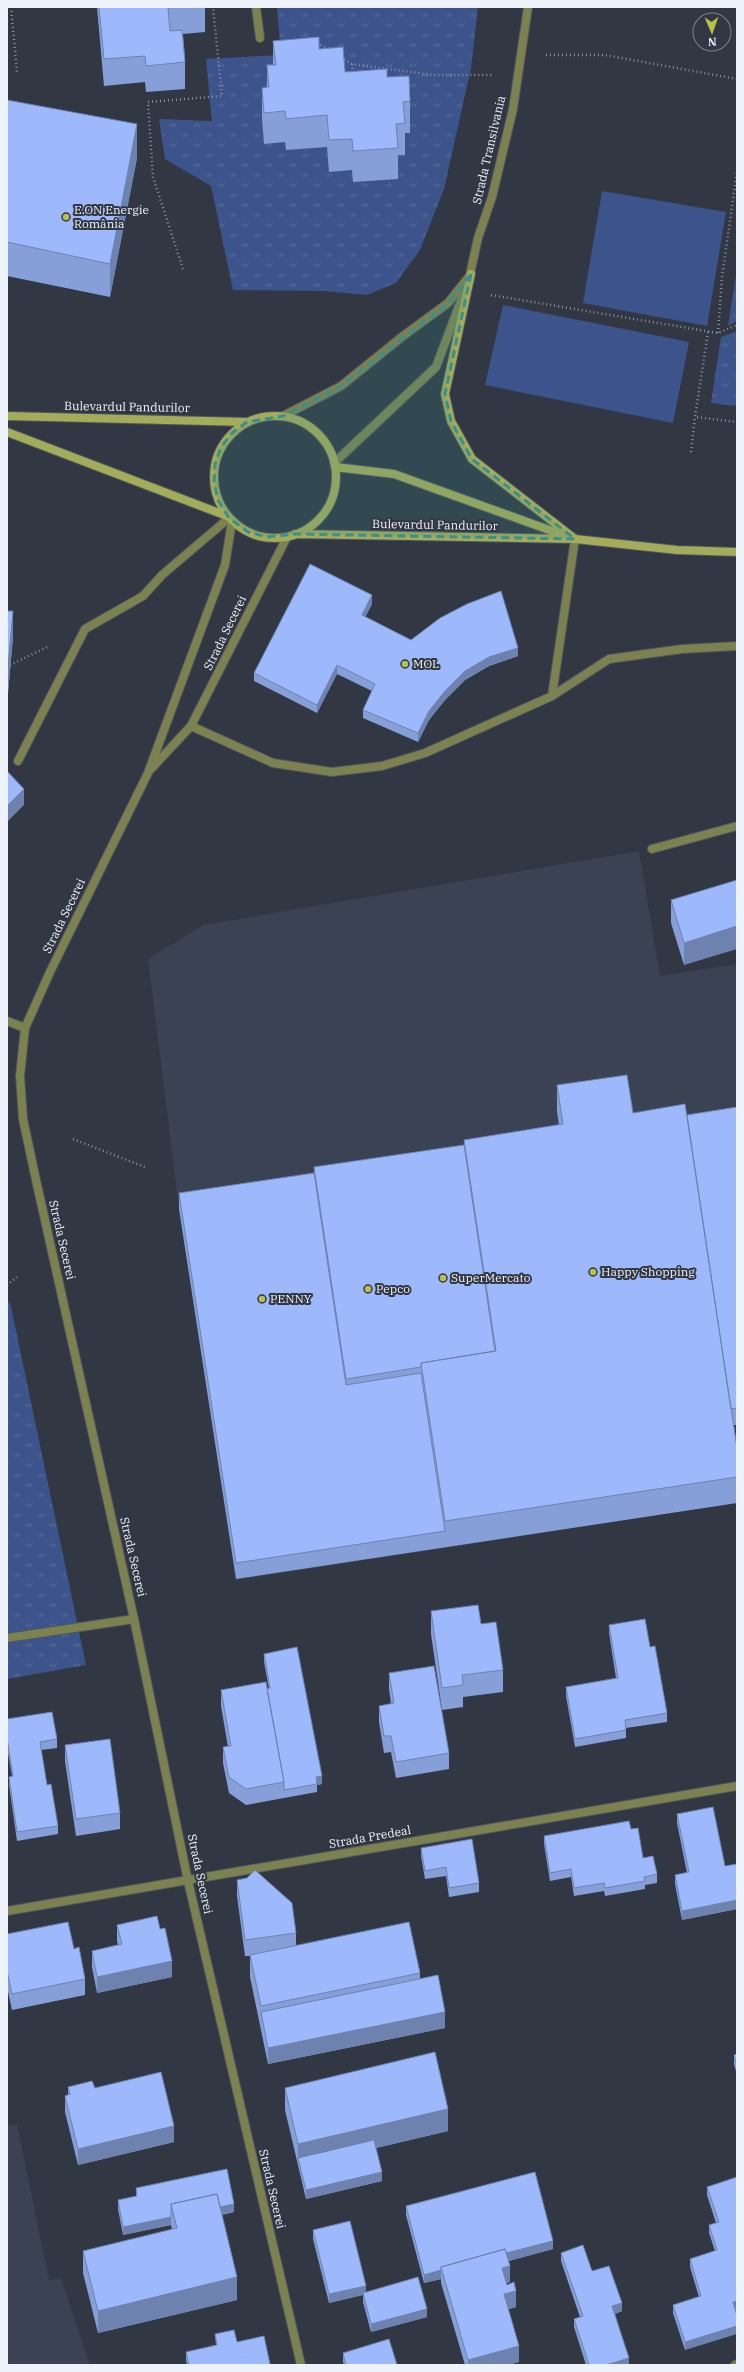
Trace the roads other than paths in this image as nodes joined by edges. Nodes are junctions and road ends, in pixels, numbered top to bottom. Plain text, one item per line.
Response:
1 (256, 7) edge
2 (528, 7) edge
3 (260, 38) dead end
4 (471, 274) junction
5 (7, 416) edge
6 (283, 416) junction
7 (247, 422) junction
8 (7, 432) edge
9 (334, 465) junction
10 (230, 518) junction
11 (296, 534) junction
12 (286, 537) junction
13 (574, 539) junction
14 (737, 552) edge
15 (737, 646) edge
16 (552, 696) junction
17 (191, 726) junction
18 (18, 761) dead end
19 (148, 773) junction
20 (737, 826) edge
21 (652, 848) dead end
22 (7, 1021) edge
23 (25, 1028) junction
24 (134, 1619) junction
25 (7, 1638) edge
26 (737, 1786) edge
27 (188, 1881) junction
28 (7, 1911) edge
29 (301, 2365) edge

1 - 3 street
2 - 4 street, Strada Transilvania
4 - 6 street, Strada Transilvania
4 - 9 street, Strada Transilvania
4 - 13 main road
5 - 7 main road, Bulevardul Pandurilor
6 - 7 main road
6 - 9 main road
7 - 10 main road
8 - 10 main road
9 - 11 main road
9 - 13 main road, Bulevardul Pandurilor
10 - 12 main road
10 - 18 street
10 - 19 street, Strada Secerei
11 - 12 main road
11 - 13 main road, Bulevardul Pandurilor
12 - 17 street, Strada Secerei
13 - 14 main road, Bulevardul Pandurilor
13 - 16 street
15 - 16 street
16 - 17 street
17 - 19 street, Strada Secerei
19 - 23 street, Strada Secerei
20 - 21 street
22 - 23 street
23 - 24 street, Strada Secerei
24 - 25 street
24 - 27 street, Strada Secerei
26 - 27 street, Strada Predeal
27 - 28 street, Strada Predeal
27 - 29 street, Strada Secerei

